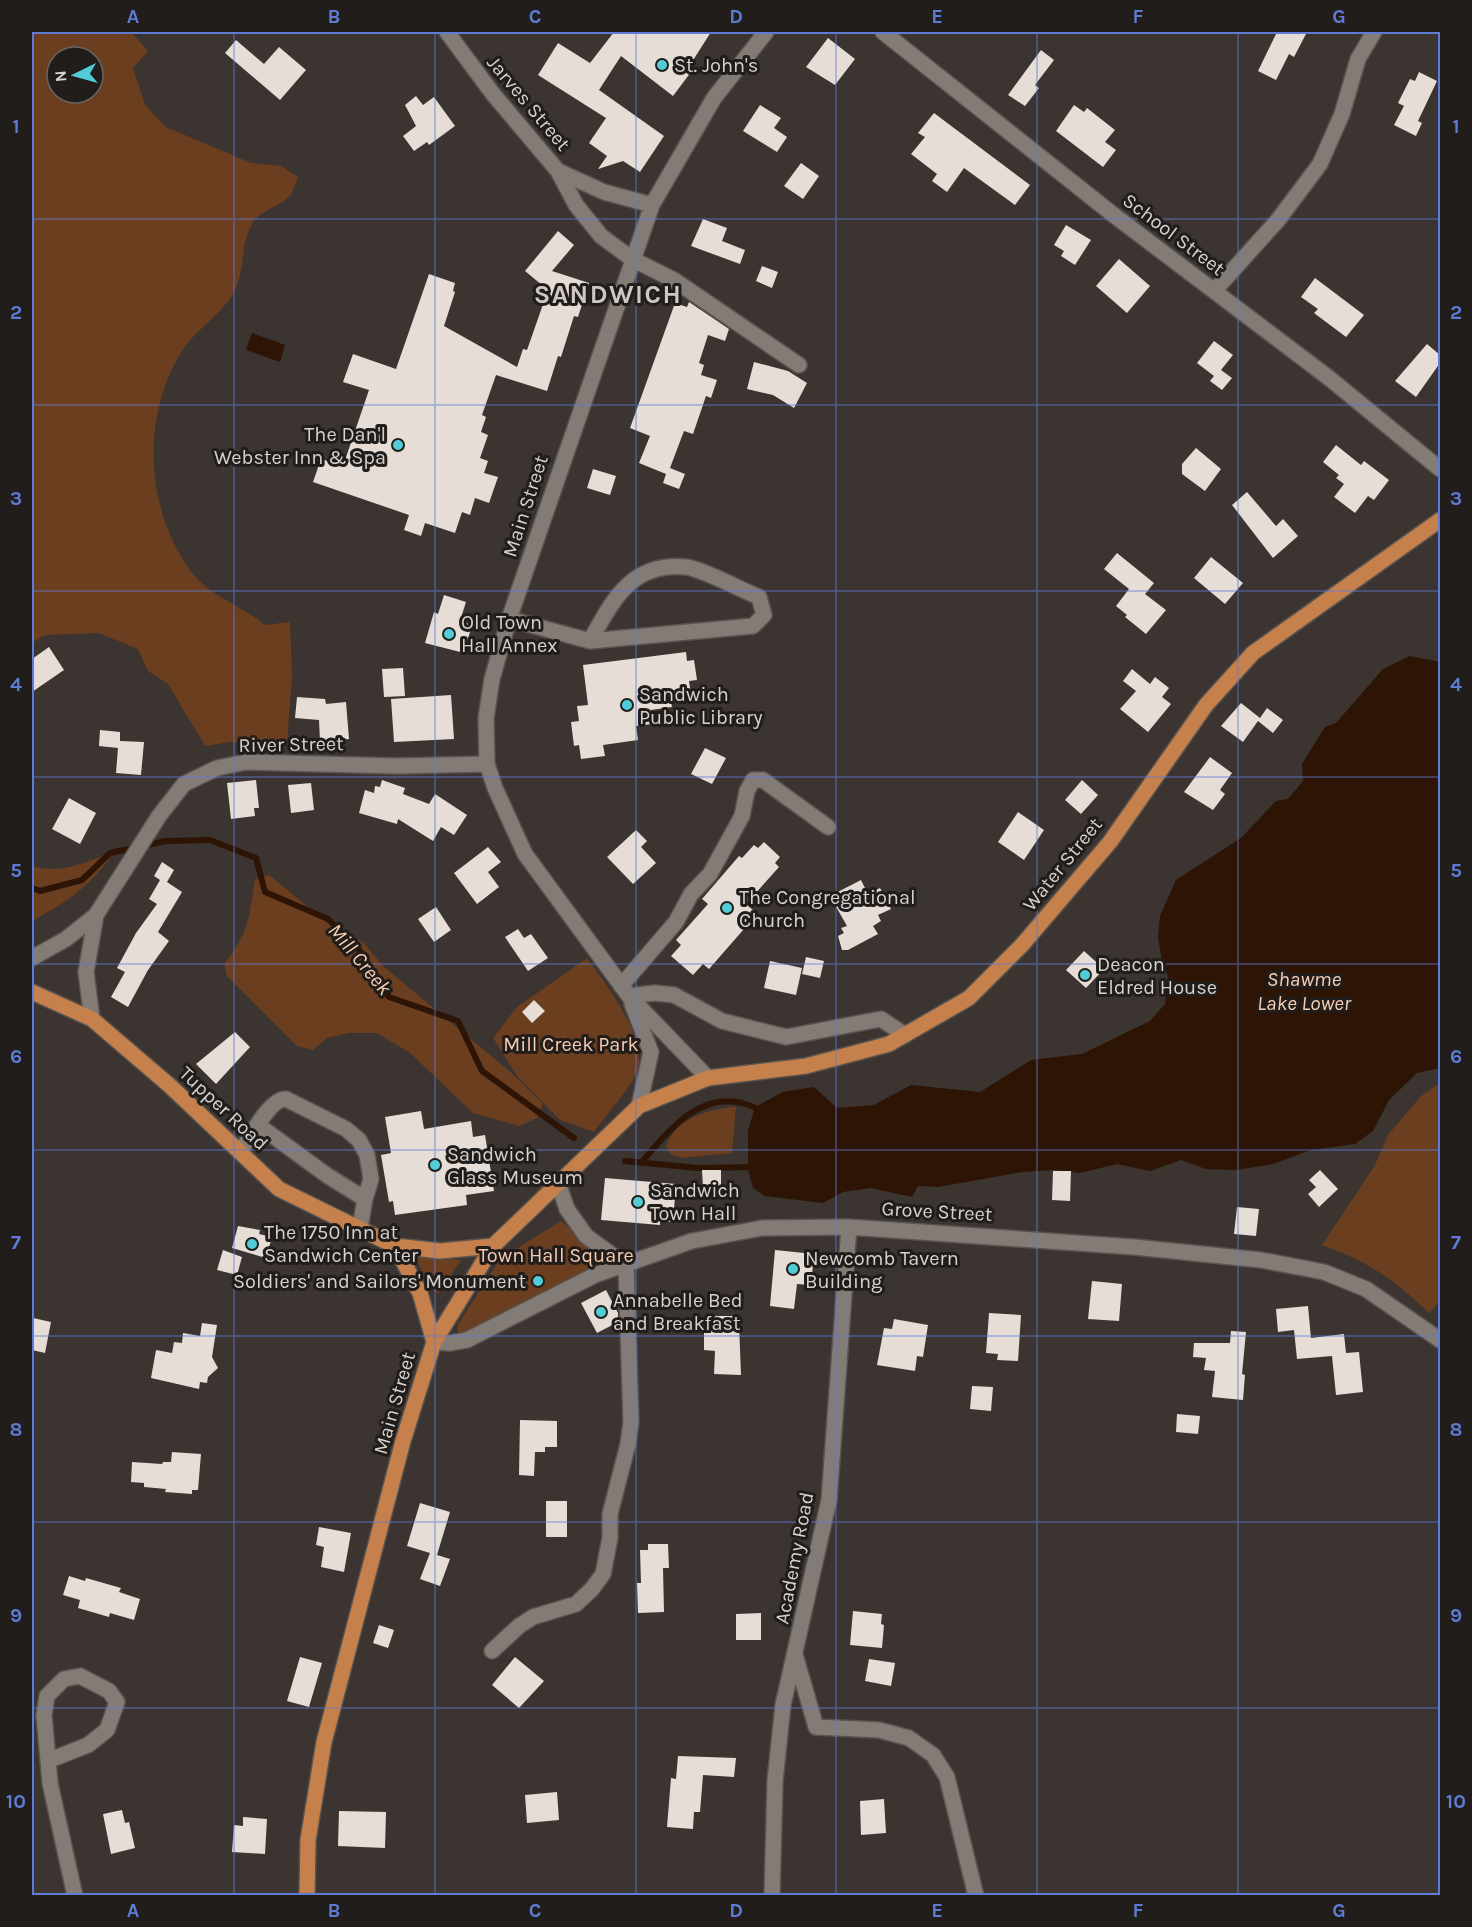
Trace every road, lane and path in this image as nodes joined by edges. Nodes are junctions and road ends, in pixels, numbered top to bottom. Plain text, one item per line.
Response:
1 (447, 32) edge
2 (766, 32) edge
3 (884, 32) edge
4 (1374, 32) edge
5 (558, 171) junction
6 (652, 205) junction
7 (632, 260) junction
8 (1215, 290) junction
9 (799, 364) dead end
10 (1440, 469) edge
11 (1440, 520) edge
12 (509, 619) junction
13 (590, 641) junction
14 (487, 764) junction
15 (828, 827) dead end
16 (96, 915) junction
17 (32, 958) edge
18 (625, 991) junction
19 (32, 992) edge
20 (92, 1019) junction
21 (905, 1035) junction
22 (708, 1078) junction
23 (639, 1106) junction
24 (258, 1125) junction
25 (240, 1152) junction
26 (558, 1183) junction
27 (365, 1199) junction
28 (849, 1227) junction
29 (360, 1228) junction
30 (395, 1246) junction
31 (493, 1246) junction
32 (626, 1264) junction
33 (1440, 1340) edge
34 (434, 1342) junction
35 (492, 1651) dead end
36 (795, 1655) junction
37 (50, 1760) junction
38 (75, 1896) edge
39 (307, 1896) edge
40 (772, 1896) edge
41 (976, 1896) edge

1 - 5 street, Jarves Street
2 - 6 street, Main Street
3 - 8 street, School Street
4 - 8 street
5 - 6 street, Jarves Street
5 - 7 street, Jarves Street
6 - 7 street, Main Street
7 - 9 street, Jarves Street
7 - 12 street, Main Street
8 - 10 street, School Street
11 - 21 main road, Water Street
12 - 13 street
12 - 14 street, Main Street
13 - 13 street
14 - 16 street, River Street
14 - 18 street, Main Street
15 - 18 street
16 - 17 street, River Street
16 - 20 street, River Street
18 - 21 street
18 - 22 street, Main Street
18 - 23 street, Main Street
19 - 20 main road, Tupper Road
20 - 25 main road, Tupper Road
21 - 22 main road, Water Street
22 - 23 main road, Water Street
23 - 26 main road, Main Street
24 - 25 street
24 - 27 street
24 - 27 street
25 - 29 main road, Tupper Road
26 - 31 main road, Main Street
26 - 32 street
27 - 29 street
28 - 32 street, Grove Street
28 - 33 street, Grove Street
28 - 36 street, Academy Road
29 - 30 main road, Tupper Road
30 - 31 main road, Tupper Road
30 - 34 main road
31 - 34 main road, Main Street
32 - 34 street, Grove Street
32 - 35 street
34 - 39 main road, Main Street
36 - 40 street, Academy Road
36 - 41 street
37 - 37 street
37 - 38 street

